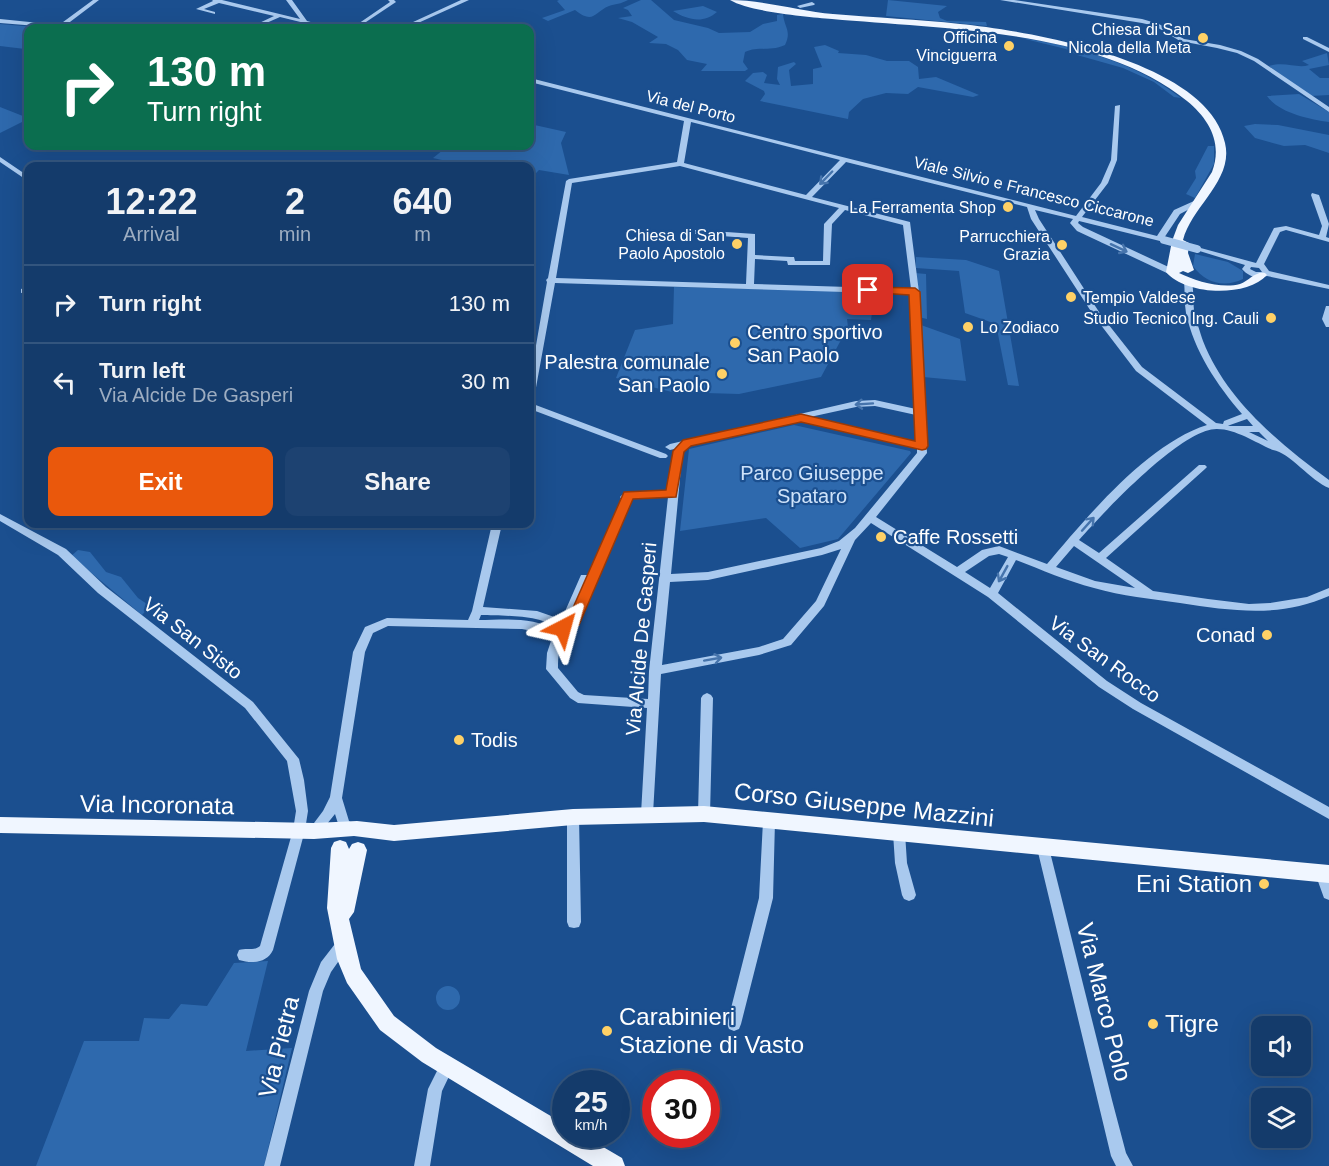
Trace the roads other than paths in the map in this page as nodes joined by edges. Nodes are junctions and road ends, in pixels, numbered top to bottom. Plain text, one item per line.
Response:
1 (96, 0) edge
2 (217, 0) edge
3 (289, 0) edge
4 (391, 0) edge
5 (465, 0) edge
6 (734, 0) edge
7 (761, 0) edge
8 (1003, 0) edge
9 (774, 3) edge
10 (814, 4) edge
11 (213, 14) dead end
12 (278, 15) junction
13 (800, 16) dead end
14 (880, 20) junction
15 (0, 21) edge
16 (305, 22) junction
17 (26, 24) edge
18 (65, 24) edge
19 (259, 24) edge
20 (313, 24) edge
21 (360, 24) edge
22 (412, 24) edge
23 (1305, 38) dead end
24 (1329, 50) edge
25 (534, 81) edge
26 (1118, 106) dead end
27 (1329, 110) edge
28 (688, 119) junction
29 (0, 159) edge
30 (845, 159) junction
31 (680, 164) junction
32 (24, 176) edge
33 (1315, 195) dead end
34 (808, 197) junction
35 (1197, 203) junction
36 (844, 207) junction
37 (1030, 207) junction
38 (1076, 218) junction
39 (698, 232) dead end
40 (1162, 239) junction
41 (1325, 239) edge
42 (758, 257) dead end
43 (1256, 269) junction
44 (1174, 273) junction
45 (1190, 276) junction
46 (550, 280) junction
47 (750, 286) junction
48 (1214, 286) junction
49 (1329, 287) edge
50 (915, 292) junction
51 (1187, 293) junction
52 (1329, 308) edge
53 (1329, 325) edge
54 (534, 364) edge
55 (534, 406) edge
56 (921, 413) junction
57 (1246, 416) junction
58 (801, 418) junction
59 (1213, 425) junction
60 (1231, 426) junction
61 (1260, 429) junction
62 (922, 446) junction
63 (1284, 451) junction
64 (671, 455) junction
65 (1202, 467) dead end
66 (1329, 485) edge
67 (672, 494) junction
68 (0, 517) edge
69 (870, 518) junction
70 (496, 528) edge
71 (850, 539) junction
72 (1073, 541) junction
73 (1014, 555) junction
74 (1100, 558) junction
75 (1049, 568) junction
76 (956, 573) junction
77 (665, 578) junction
78 (1329, 592) edge
79 (992, 594) junction
80 (1152, 595) junction
81 (477, 611) junction
82 (472, 623) junction
83 (562, 626) junction
84 (557, 641) junction
85 (655, 671) junction
86 (707, 698) dead end
87 (652, 704) junction
88 (336, 797) junction
89 (1329, 813) edge
90 (647, 814) junction
91 (704, 814) junction
92 (573, 817) junction
93 (769, 821) junction
94 (0, 825) edge
95 (307, 831) junction
96 (899, 833) junction
97 (351, 841) junction
98 (1043, 848) junction
99 (1326, 873) edge
100 (1329, 894) edge
101 (909, 895) dead end
102 (574, 922) dead end
103 (342, 942) junction
104 (244, 955) dead end
105 (734, 1024) dead end
106 (447, 1066) junction
107 (272, 1166) edge
108 (422, 1166) edge
109 (614, 1166) edge
110 (1125, 1166) edge

1 - 18 street
2 - 11 street
2 - 12 street
3 - 16 street
4 - 21 street
5 - 22 street
6 - 14 main road
7 - 9 main road
8 - 27 street
9 - 10 main road
10 - 14 main road
12 - 16 street
12 - 19 street
13 - 14 main road
14 - 35 main road
14 - 45 main road
15 - 17 street
16 - 20 street
23 - 24 street
25 - 28 street, Via del Porto
26 - 38 street
28 - 30 street, Via del Porto
28 - 31 street
29 - 32 street
30 -> 34 street
30 - 37 street, Viale Silvio e Francesco Ciccarone
31 - 34 street
31 - 46 street
33 - 41 street
34 - 36 street
35 - 40 street
35 - 44 main road
36 - 42 street
36 - 50 street
37 - 38 street, Viale Silvio e Francesco Ciccarone
37 - 59 street
38 - 40 street, Viale Silvio e Francesco Ciccarone
38 -> 44 street
39 - 47 street
40 - 43 street, Viale Silvio e Francesco Ciccarone, bridge
41 - 43 street
43 - 48 main road
43 - 49 street, Viale Silvio e Francesco Ciccarone
44 - 45 main road
44 - 51 street
45 - 48 main road
45 - 51 street
46 - 47 street
46 - 54 street
47 - 50 street
48 - 51 street
50 - 56 street
51 - 57 street
52 - 53 street
55 - 64 street
56 -> 58 street
56 - 62 street
57 - 60 street
57 - 61 street
58 - 62 street
58 - 64 street
59 - 60 street
72 -> 59 street
60 - 61 street
60 - 63 street
61 - 63 street
62 - 69 street
63 - 66 street
64 - 67 street, Via Alcide De Gasperi
65 - 74 street
67 - 77 street, Via Alcide De Gasperi
67 - 83 street
68 - 95 street, Via San Sisto
69 - 71 street
69 - 76 street, Via San Rocco
70 - 81 street
71 - 77 street
85 -> 71 street
72 - 74 street
72 - 75 street
73 - 75 street
73 - 76 street
73 -> 79 street
74 - 80 street
75 - 80 street
76 - 79 street, Via San Rocco
77 - 85 street, Via Alcide De Gasperi
78 - 80 street
79 - 89 street, Via San Rocco
81 - 82 street
81 - 83 street
82 - 84 street
82 - 88 street
83 - 84 street
84 - 87 street
85 - 87 street, Via Alcide De Gasperi
86 - 91 street
87 - 90 street, Via Alcide De Gasperi
88 - 95 street
88 - 97 street
90 - 91 main road, Corso Giuseppe Mazzini
90 - 92 main road, Corso Giuseppe Mazzini
91 - 93 main road, Corso Giuseppe Mazzini
92 - 97 main road, Corso Giuseppe Mazzini
92 - 102 street
93 - 96 main road, Corso Giuseppe Mazzini
93 - 105 street
94 - 95 main road, Via Incoronata
95 - 97 main road, Via Incoronata
95 - 104 street
96 - 98 main road, Corso Giuseppe Mazzini
96 - 101 street
97 - 103 main road
98 - 99 main road, Corso Giuseppe Mazzini
98 - 110 street, Via Marco Polo
99 - 100 street
103 - 106 main road
103 - 107 street, Via Pietra
106 - 108 street
106 - 109 main road

